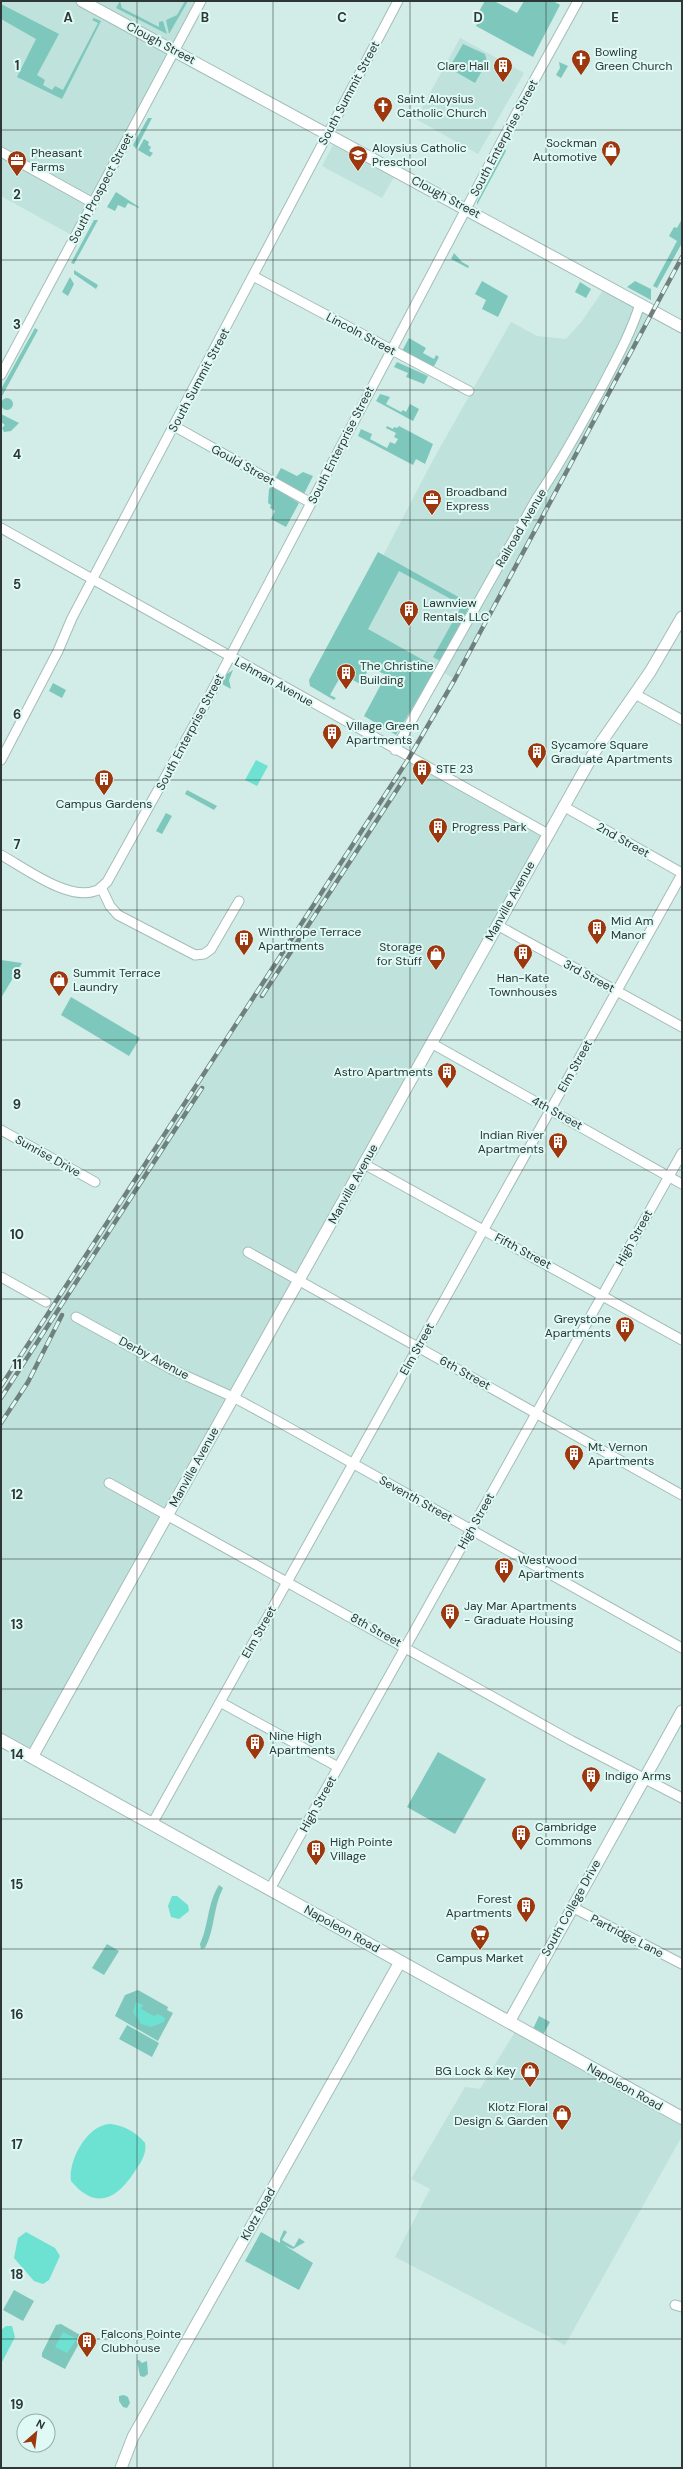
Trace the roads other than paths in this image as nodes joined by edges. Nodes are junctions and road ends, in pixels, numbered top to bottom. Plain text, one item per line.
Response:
1 (82, 1) edge
2 (201, 1) edge
3 (398, 1) edge
4 (578, 1) edge
5 (174, 50) junction
6 (327, 134) junction
7 (1, 152) edge
8 (93, 203) junction
9 (467, 208) junction
10 (253, 276) junction
11 (640, 304) junction
12 (682, 327) edge
13 (391, 350) junction
14 (1, 375) edge
15 (468, 391) dead end
16 (174, 426) junction
17 (311, 503) junction
18 (1, 528) edge
19 (93, 579) junction
20 (682, 617) edge
21 (230, 657) junction
22 (635, 694) junction
23 (682, 720) edge
24 (395, 750) junction
25 (1, 760) edge
26 (563, 806) junction
27 (548, 834) junction
28 (1, 856) edge
29 (682, 874) edge
30 (101, 887) junction
31 (239, 901) dead end
32 (496, 925) junction
33 (617, 991) junction
34 (682, 1027) edge
35 (431, 1043) junction
36 (551, 1110) junction
37 (1, 1130) edge
38 (682, 1153) edge
39 (364, 1164) junction
40 (669, 1177) junction
41 (95, 1182) dead end
42 (682, 1184) edge
43 (484, 1230) junction
44 (248, 1252) dead end
45 (1, 1277) edge
46 (298, 1281) junction
47 (602, 1295) junction
48 (46, 1302) dead end
49 (76, 1316) dead end
50 (682, 1340) edge
51 (418, 1347) junction
52 (233, 1397) junction
53 (536, 1413) junction
54 (353, 1464) junction
55 (109, 1482) dead end
56 (682, 1495) edge
57 (167, 1514) junction
58 (471, 1530) junction
59 (287, 1582) junction
60 (406, 1647) junction
61 (682, 1648) edge
62 (220, 1702) junction
63 (682, 1711) edge
64 (1, 1740) edge
65 (32, 1757) junction
66 (338, 1767) junction
67 (644, 1778) junction
68 (682, 1798) edge
69 (152, 1824) junction
70 (270, 1890) junction
71 (572, 1907) junction
72 (400, 1962) junction
73 (682, 1964) edge
74 (509, 2022) junction
75 (682, 2118) edge
76 (121, 2468) edge

1 - 5 street, Clough Street
2 - 5 street, South Prospect Street
3 - 6 street, South Summit Street
4 - 9 street, South Enterprise Street
5 - 6 street, Clough Street
5 - 8 street, South Prospect Street
6 - 9 street, Clough Street
6 - 10 street, South Summit Street
7 - 8 street
8 - 14 street, South Prospect Street
9 - 11 street, Clough Street
9 - 13 street, South Enterprise Street
10 - 13 street, Lincoln Street
10 - 16 street, South Summit Street
11 - 12 street, Clough Street
11 - 24 street, Railroad Avenue
13 - 15 street, Lincoln Street
13 - 17 street, South Enterprise Street
16 - 17 street, Gould Street
16 - 19 street, South Summit Street
17 - 21 street, South Enterprise Street
18 - 19 street, Lehman Avenue
19 - 21 street, Lehman Avenue
19 - 25 street, South Summit Street
20 - 22 street, Manville Avenue
21 - 24 street, Lehman Avenue
21 - 30 street, South Enterprise Street
22 - 23 street
22 - 26 street, Manville Avenue
24 - 27 street, Lehman Avenue
26 - 27 street, Manville Avenue
26 - 29 street, 2nd Street
27 - 32 street, Manville Avenue
28 - 30 street
29 - 33 street, Elm Street
30 - 31 street
32 - 33 street, 3rd Street
32 - 35 street, Manville Avenue
33 - 34 street, 3rd Street
33 - 36 street, Elm Street
35 - 36 street, 4th Street
35 - 39 street, Manville Avenue
36 - 40 street, 4th Street
36 - 43 street, Elm Street
37 - 41 street, Sunrise Drive
38 - 40 street, High Street
39 - 43 street, Fifth Street
39 - 46 street, Manville Avenue
40 - 42 street, 4th Street
40 - 47 street, High Street
43 - 47 street, Fifth Street
43 - 51 street, Elm Street
44 - 46 street, 6th Street
45 - 48 street
46 - 51 street, 6th Street
46 - 52 street, Manville Avenue
47 - 50 street, Fifth Street
47 - 53 street, High Street
49 - 52 street, Derby Avenue
51 - 53 street, 6th Street
51 - 54 street, Elm Street
52 - 54 street, Seventh Street
52 - 57 street, Manville Avenue
53 - 56 street, 6th Street
53 - 58 street, High Street
54 - 58 street, Seventh Street
54 - 59 street, Elm Street
55 - 57 street, 8th Street
57 - 59 street, 8th Street
57 - 65 street, Manville Avenue
58 - 60 street, High Street
58 - 61 street, Seventh Street
59 - 60 street, 8th Street
59 - 62 street, Elm Street
60 - 66 street, High Street
60 - 67 street, 8th Street
62 - 66 street
62 - 69 street, Elm Street
63 - 67 street, South College Drive
64 - 65 main road, Napoleon Road
65 - 69 main road, Napoleon Road
66 - 70 street, High Street
67 - 68 street, 8th Street
67 - 71 street, South College Drive
69 - 70 main road, Napoleon Road
70 - 72 main road, Napoleon Road
71 - 73 street, Partridge Lane
71 - 74 street, South College Drive
72 - 74 main road, Napoleon Road
72 - 76 street, Klotz Road
74 - 75 main road, Napoleon Road

